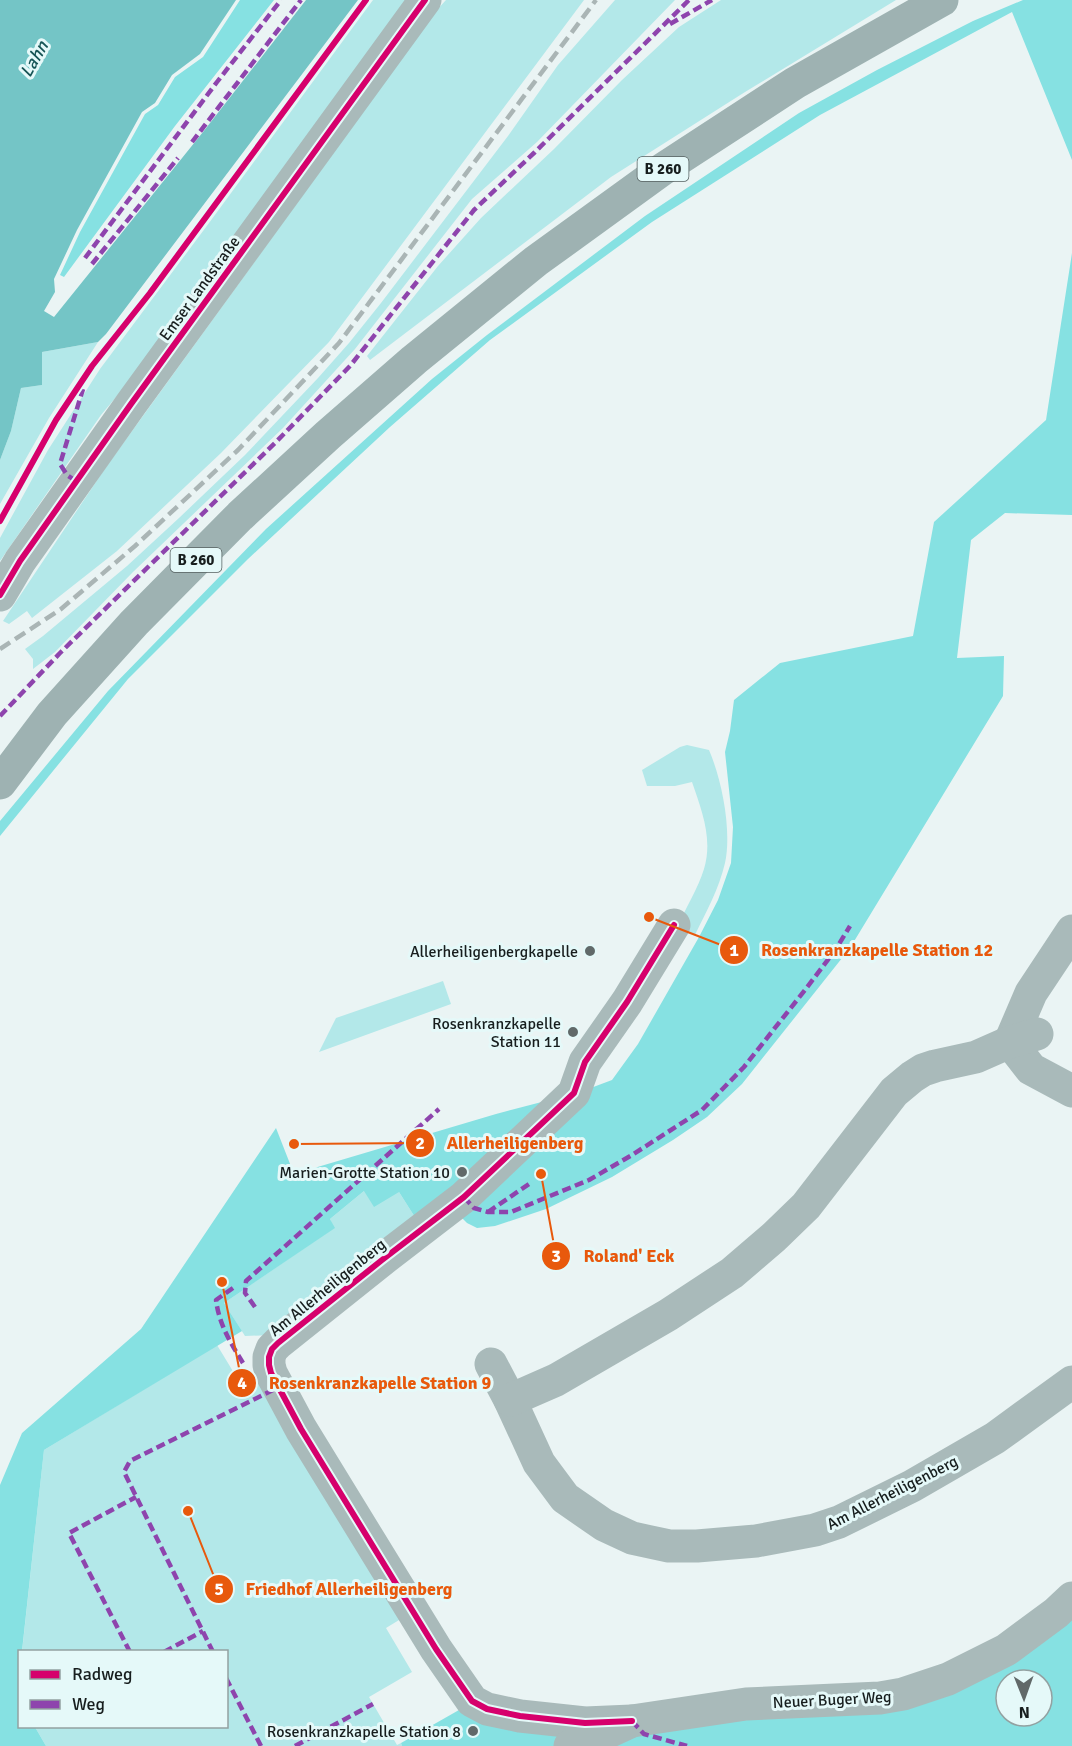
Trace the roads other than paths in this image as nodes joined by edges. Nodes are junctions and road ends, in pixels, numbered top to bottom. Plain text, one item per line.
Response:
1 (425, 0) edge
2 (942, 0) edge
3 (0, 595) edge
4 (0, 783) edge
5 (674, 925) dead end
6 (1072, 931) edge
7 (1023, 1038) junction
8 (1072, 1091) edge
9 (491, 1364) dead end
10 (1072, 1382) edge
11 (510, 1400) junction
12 (1072, 1598) edge
13 (632, 1721) junction
14 (570, 1746) edge

1 - 3 street, Emser Landstraße
2 - 4 main road, B 260
5 - 13 street, Am Allerheiligenberg
6 - 7 street
7 - 8 street
7 - 11 street
9 - 11 street, Am Allerheiligenberg
10 - 11 street, Am Allerheiligenberg
12 - 13 street, Neuer Buger Weg
13 - 14 street, Neuer Buger Weg

